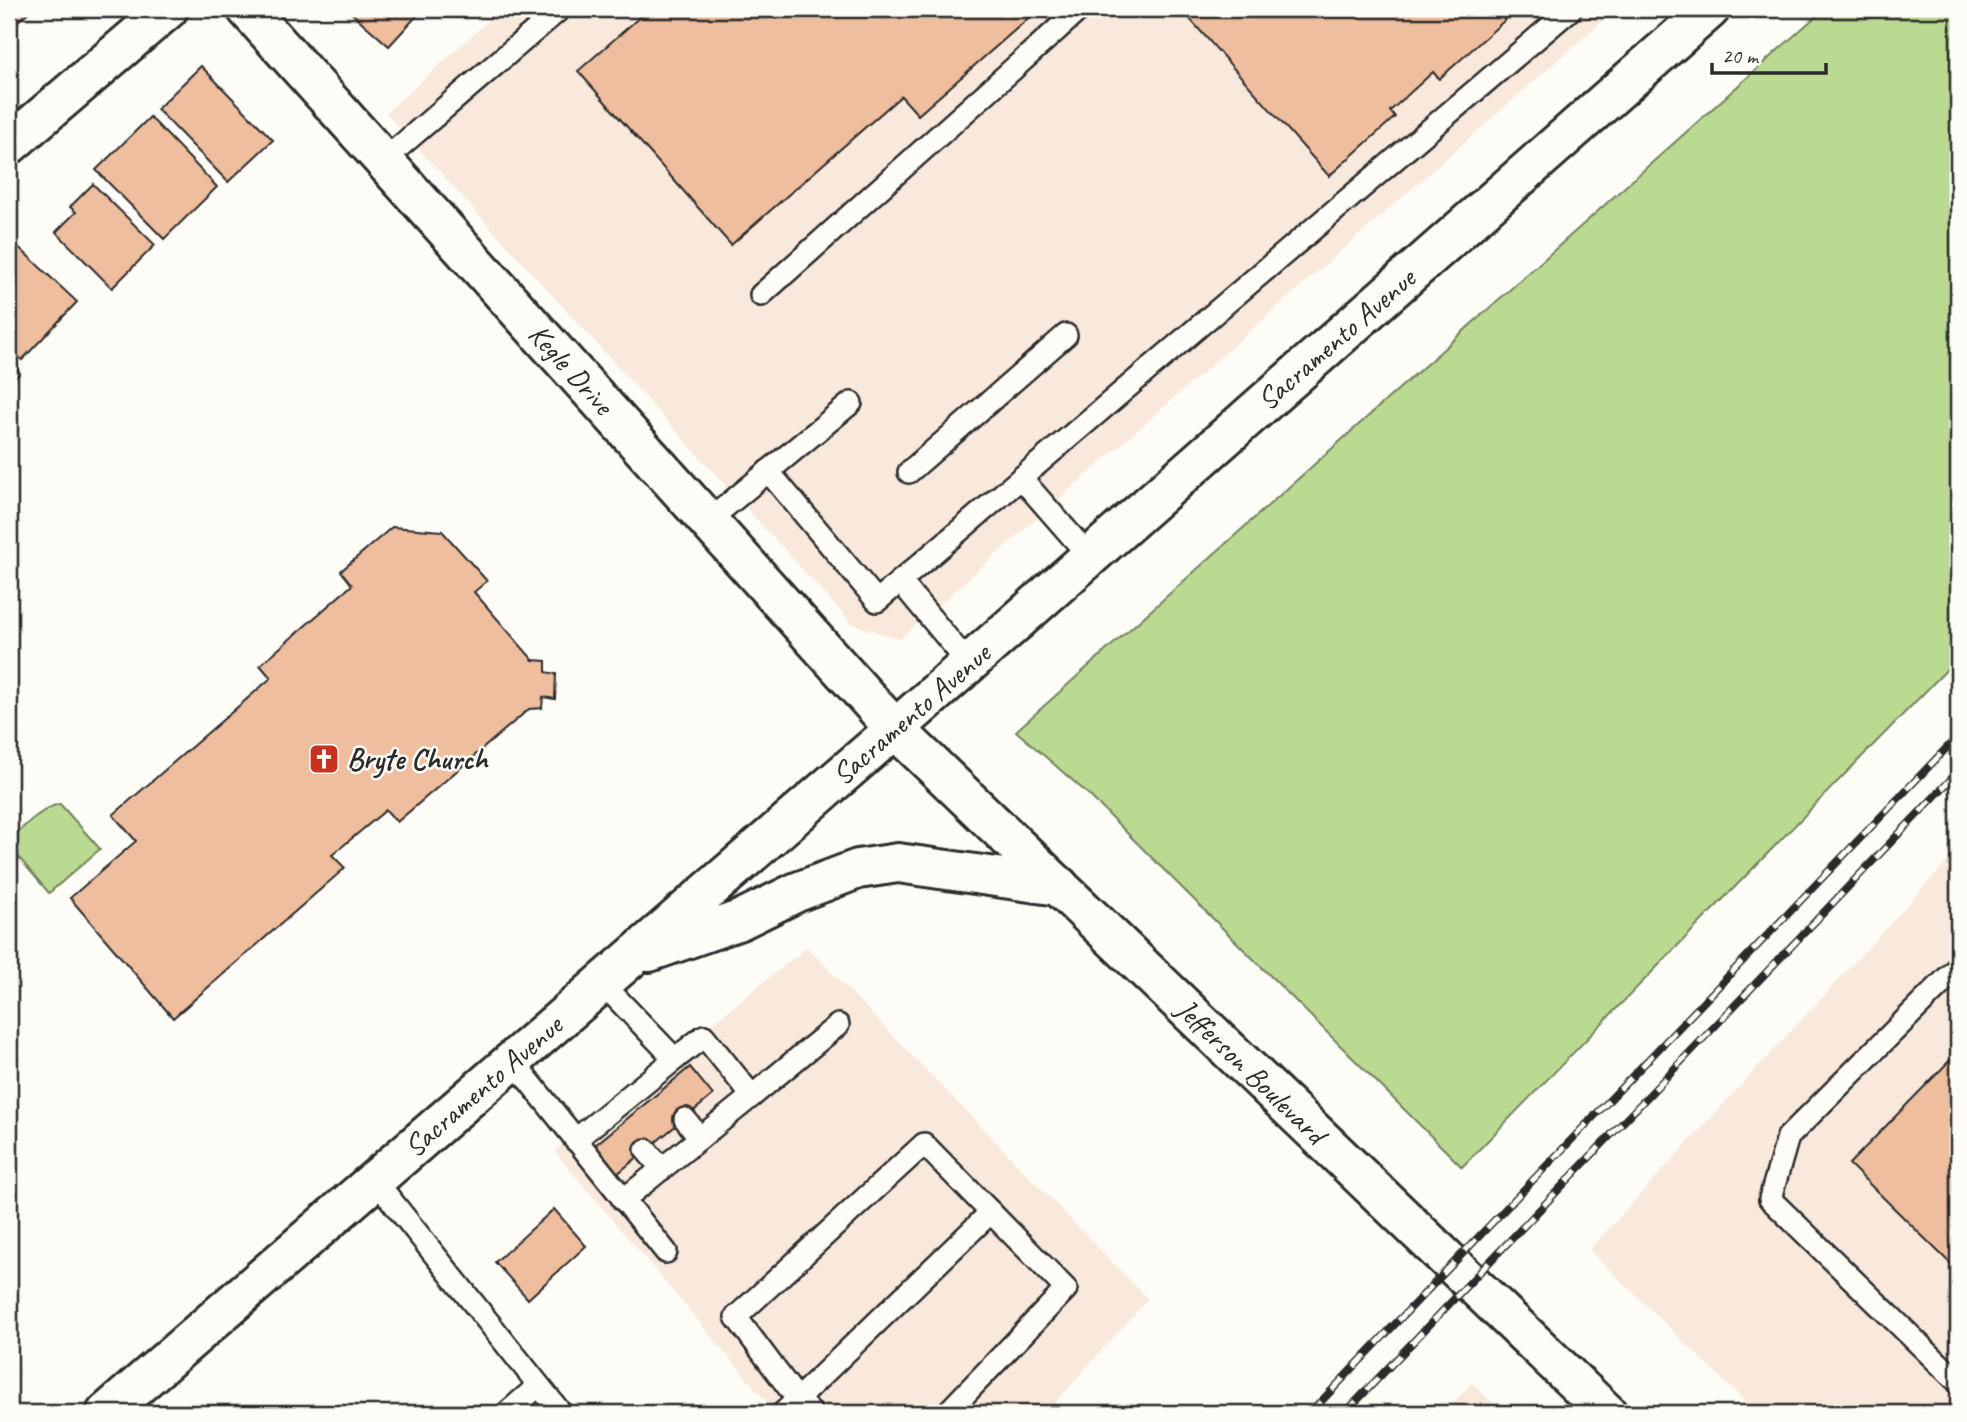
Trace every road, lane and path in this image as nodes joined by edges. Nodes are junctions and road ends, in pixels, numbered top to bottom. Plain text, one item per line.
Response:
1 (168, 9) edge
2 (247, 9) edge
3 (560, 9) edge
4 (1080, 9) edge
5 (1571, 9) edge
6 (1710, 9) edge
7 (9, 145) edge
8 (384, 160) junction
9 (761, 295) dead end
10 (1066, 335) dead end
11 (851, 402) dead end
12 (768, 471) junction
13 (909, 472) dead end
14 (1021, 478) junction
15 (708, 521) junction
16 (1090, 557) junction
17 (900, 581) junction
18 (969, 664) junction
19 (895, 729) junction
20 (1059, 886) junction
21 (1958, 967) edge
22 (616, 971) junction
23 (838, 1025) dead end
24 (675, 1059) junction
25 (513, 1061) junction
26 (752, 1096) junction
27 (685, 1119) dead end
28 (700, 1138) junction
29 (575, 1140) junction
30 (646, 1150) dead end
31 (662, 1169) junction
32 (375, 1180) junction
33 (623, 1200) junction
34 (991, 1212) junction
35 (666, 1252) dead end
36 (1958, 1382) edge
37 (538, 1386) junction
38 (798, 1409) edge
39 (106, 1413) edge
40 (508, 1413) edge
41 (561, 1413) edge
42 (947, 1413) edge
43 (1607, 1413) edge

1 - 7 main road
2 - 8 main road, Kegle Drive
3 - 8 lane
4 - 9 lane
5 - 14 lane
6 - 16 main road, Sacramento Avenue
8 - 15 main road, Kegle Drive
10 - 13 lane
11 - 12 lane
12 - 15 lane
12 - 17 lane
14 - 16 lane
14 - 17 lane
15 - 19 main road, Kegle Drive
16 - 18 main road, Sacramento Avenue
17 - 18 lane
18 - 19 main road, Sacramento Avenue
19 - 20 main road, Jefferson Boulevard
19 - 22 main road, Sacramento Avenue
20 - 22 main road
20 - 43 main road, Jefferson Boulevard
21 - 36 lane
22 - 24 lane
22 - 25 main road, Sacramento Avenue
23 - 26 lane
24 - 26 lane
24 - 29 lane
25 - 29 lane
25 - 32 main road, Sacramento Avenue
26 - 28 lane
27 - 28 lane
28 - 31 lane
29 - 33 lane
30 - 31 lane
31 - 33 lane
32 - 37 lane
32 - 39 main road, Sacramento Avenue
33 - 35 lane
34 - 38 lane
34 - 38 lane
34 - 42 lane
37 - 40 lane
37 - 41 lane

